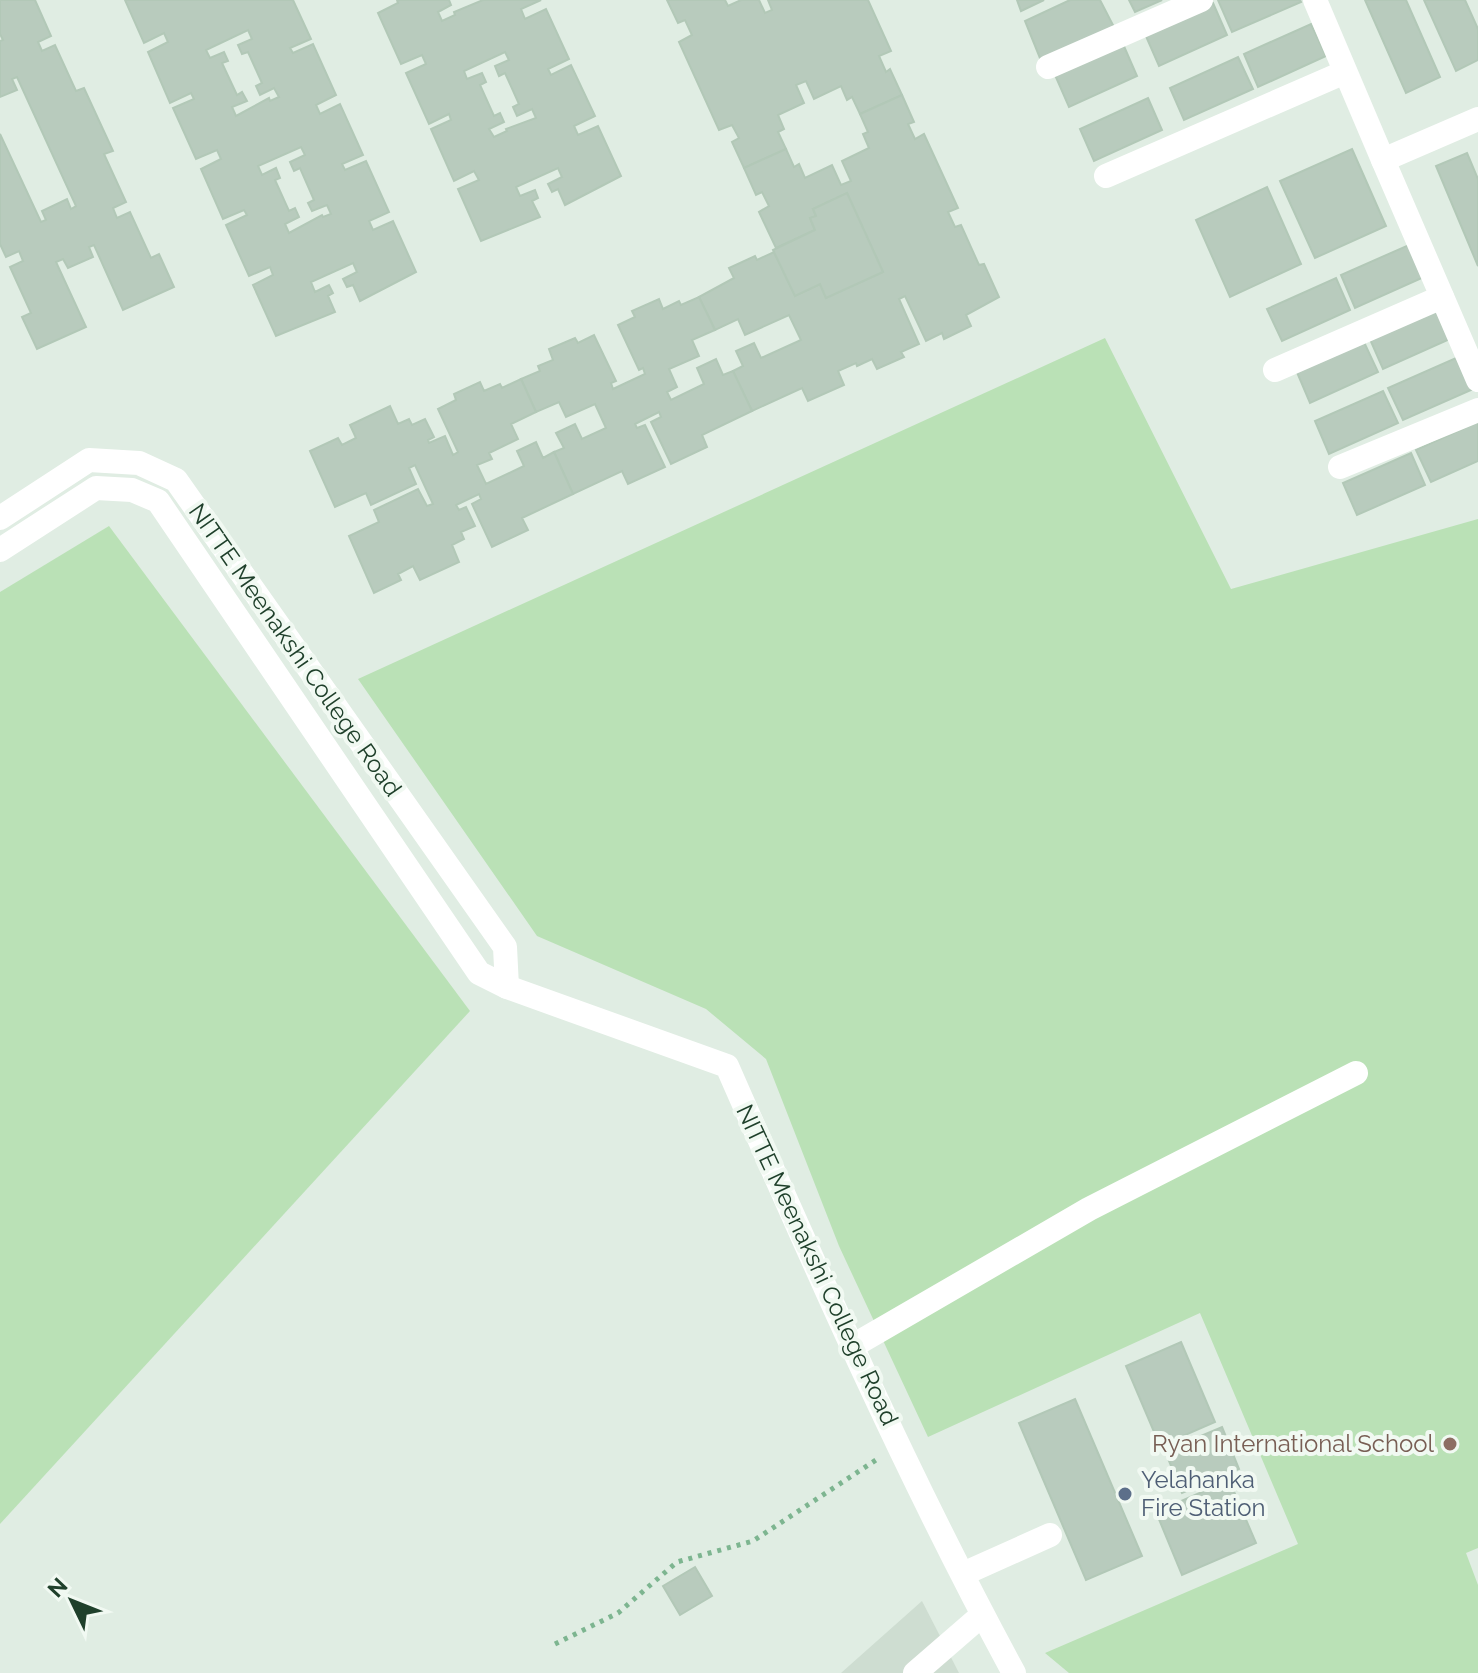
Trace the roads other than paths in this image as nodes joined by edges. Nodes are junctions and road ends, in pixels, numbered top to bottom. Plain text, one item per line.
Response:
1 (1201, 0) edge
2 (1315, 0) edge
3 (1048, 67) dead end
4 (1345, 72) junction
5 (1478, 119) edge
6 (1383, 160) junction
7 (1106, 176) dead end
8 (1442, 297) junction
9 (1275, 370) dead end
10 (1478, 380) edge
11 (1478, 410) edge
12 (1340, 467) dead end
13 (0, 518) edge
14 (0, 550) edge
15 (507, 987) junction
16 (1356, 1073) dead end
17 (851, 1347) junction
18 (1050, 1535) dead end
19 (963, 1574) junction
20 (982, 1615) junction
21 (928, 1669) edge
22 (1014, 1673) edge

1 - 3 street
2 - 4 street
4 - 6 street
4 - 7 street
5 - 6 street
6 - 8 street
8 - 9 street
8 - 10 street
11 - 12 street
13 - 15 street, NITTE Meenakshi College Road
14 - 15 street, NITTE Meenakshi College Road
15 - 17 street, NITTE Meenakshi College Road
16 - 17 street
17 - 19 street, NITTE Meenakshi College Road
18 - 19 street
19 - 20 street, NITTE Meenakshi College Road
20 - 21 street
20 - 22 street, NITTE Meenakshi College Road

